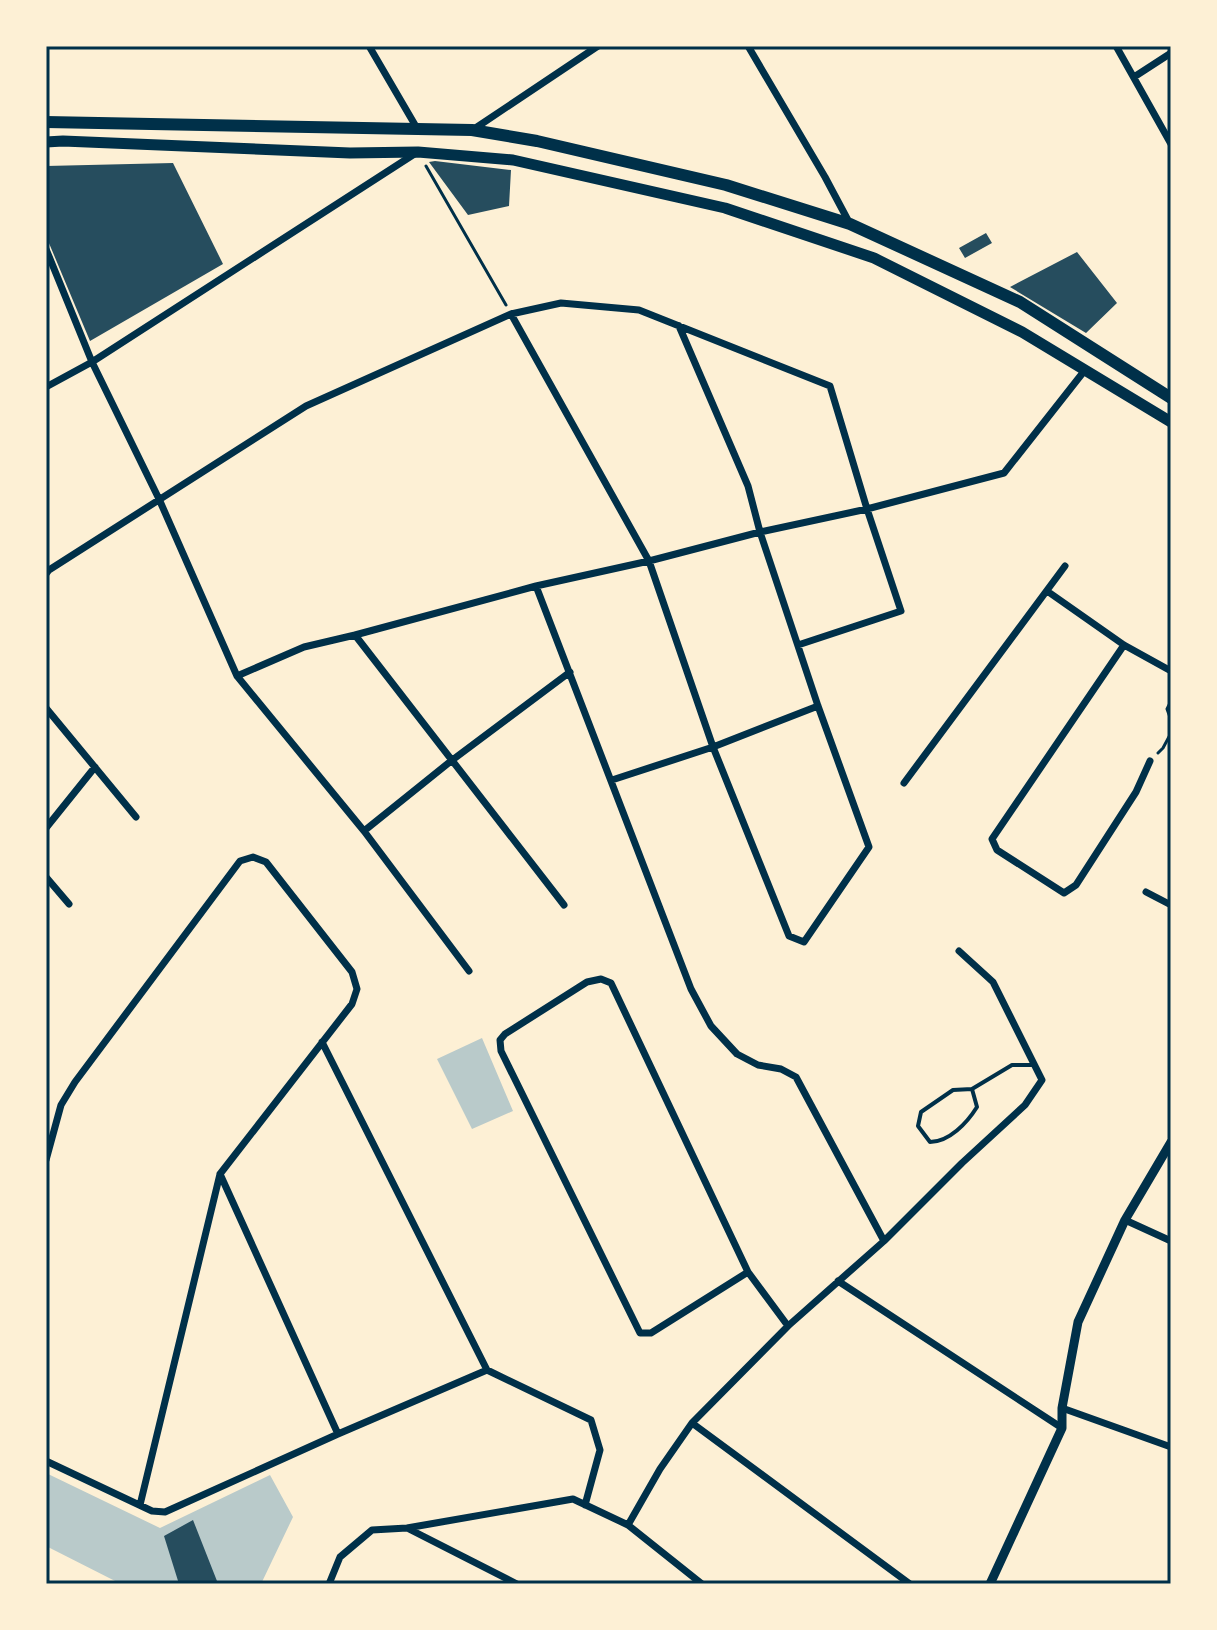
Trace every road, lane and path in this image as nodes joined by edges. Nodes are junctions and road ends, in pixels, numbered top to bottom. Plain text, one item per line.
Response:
1 (369, 46) edge
2 (598, 46) edge
3 (748, 46) edge
4 (1116, 46) edge
5 (1171, 53) edge
6 (1134, 77) junction
7 (46, 122) edge
8 (418, 130) junction
9 (472, 130) junction
10 (46, 142) edge
11 (1171, 144) edge
12 (418, 152) junction
13 (850, 224) junction
14 (46, 249) edge
15 (511, 314) junction
16 (679, 326) junction
17 (92, 362) junction
18 (1085, 370) junction
19 (46, 387) edge
20 (1171, 398) edge
21 (1171, 422) edge
22 (159, 499) junction
23 (867, 509) junction
24 (760, 532) junction
25 (649, 561) junction
26 (1065, 566) dead end
27 (46, 574) edge
28 (536, 586) junction
29 (1047, 591) junction
30 (355, 635) junction
31 (798, 645) junction
32 (1124, 645) junction
33 (1171, 671) edge
34 (570, 672) junction
35 (237, 676) junction
36 (1171, 701) edge
37 (818, 706) junction
38 (46, 708) edge
39 (1171, 720) edge
40 (1171, 733) edge
41 (713, 747) junction
42 (451, 761) junction
43 (1150, 761) joint
44 (95, 767) junction
45 (612, 780) junction
46 (904, 783) dead end
47 (136, 817) dead end
48 (46, 828) edge
49 (364, 831) junction
50 (46, 877) edge
51 (1146, 892) dead end
52 (69, 904) dead end
53 (564, 905) dead end
54 (1171, 905) edge
55 (959, 951) dead end
56 (469, 971) dead end
57 (322, 1042) junction
58 (1034, 1065) junction
59 (972, 1089) junction
60 (1171, 1142) edge
61 (46, 1160) edge
62 (220, 1174) junction
63 (1125, 1220) junction
64 (884, 1241) junction
65 (1171, 1241) edge
66 (748, 1272) junction
67 (838, 1281) junction
68 (788, 1326) junction
69 (487, 1370) junction
70 (1062, 1408) junction
71 (692, 1423) junction
72 (1062, 1428) junction
73 (338, 1434) junction
74 (1171, 1447) edge
75 (46, 1461) edge
76 (140, 1505) junction
77 (585, 1505) junction
78 (628, 1525) junction
79 (407, 1528) junction
80 (329, 1584) edge
81 (517, 1584) edge
82 (702, 1584) edge
83 (910, 1584) edge
84 (990, 1584) edge

1 - 8 street
2 - 9 street
3 - 13 street
4 - 6 street
5 - 6 street
6 - 11 street
7 - 8 main road
8 - 9 main road
9 - 13 main road
10 - 12 main road
12 - 15 path
12 - 17 street
12 - 18 main road
13 - 20 main road
14 - 17 street
15 - 16 street
15 - 22 street
15 - 25 street
16 - 23 street
16 - 24 street
17 - 19 street
17 - 22 street
18 - 21 main road
18 - 23 street
22 - 27 street
22 - 35 street
23 - 24 street
23 - 31 street
24 - 25 street
24 - 31 street
25 - 28 street
25 - 41 street
26 - 29 street
28 - 30 street
28 - 34 street
29 - 32 street
29 - 46 street
30 - 35 street
30 - 42 street
31 - 37 street
32 - 33 street
32 - 43 street
34 - 42 street
34 - 45 street
35 - 49 street
36 - 39 path
37 - 41 street
37 - 41 street
38 - 44 street
40 - 43 path
41 - 45 street
42 - 49 street
42 - 53 street
44 - 47 street
44 - 48 street
45 - 64 street
49 - 56 street
50 - 52 street
51 - 54 street
55 - 58 street
57 - 61 street
57 - 62 street
57 - 69 street
58 - 59 lane
58 - 64 street
59 - 59 lane
60 - 63 street
62 - 73 street
62 - 76 street
63 - 65 street
63 - 70 street
64 - 67 street
66 - 66 street
66 - 68 street
67 - 68 street
67 - 72 street
68 - 71 street
69 - 73 street
69 - 77 street
70 - 72 street
70 - 74 street
71 - 78 street
71 - 83 street
72 - 84 street
73 - 76 street
75 - 76 street
77 - 78 street
77 - 79 street
78 - 82 street
79 - 80 street
79 - 81 street

